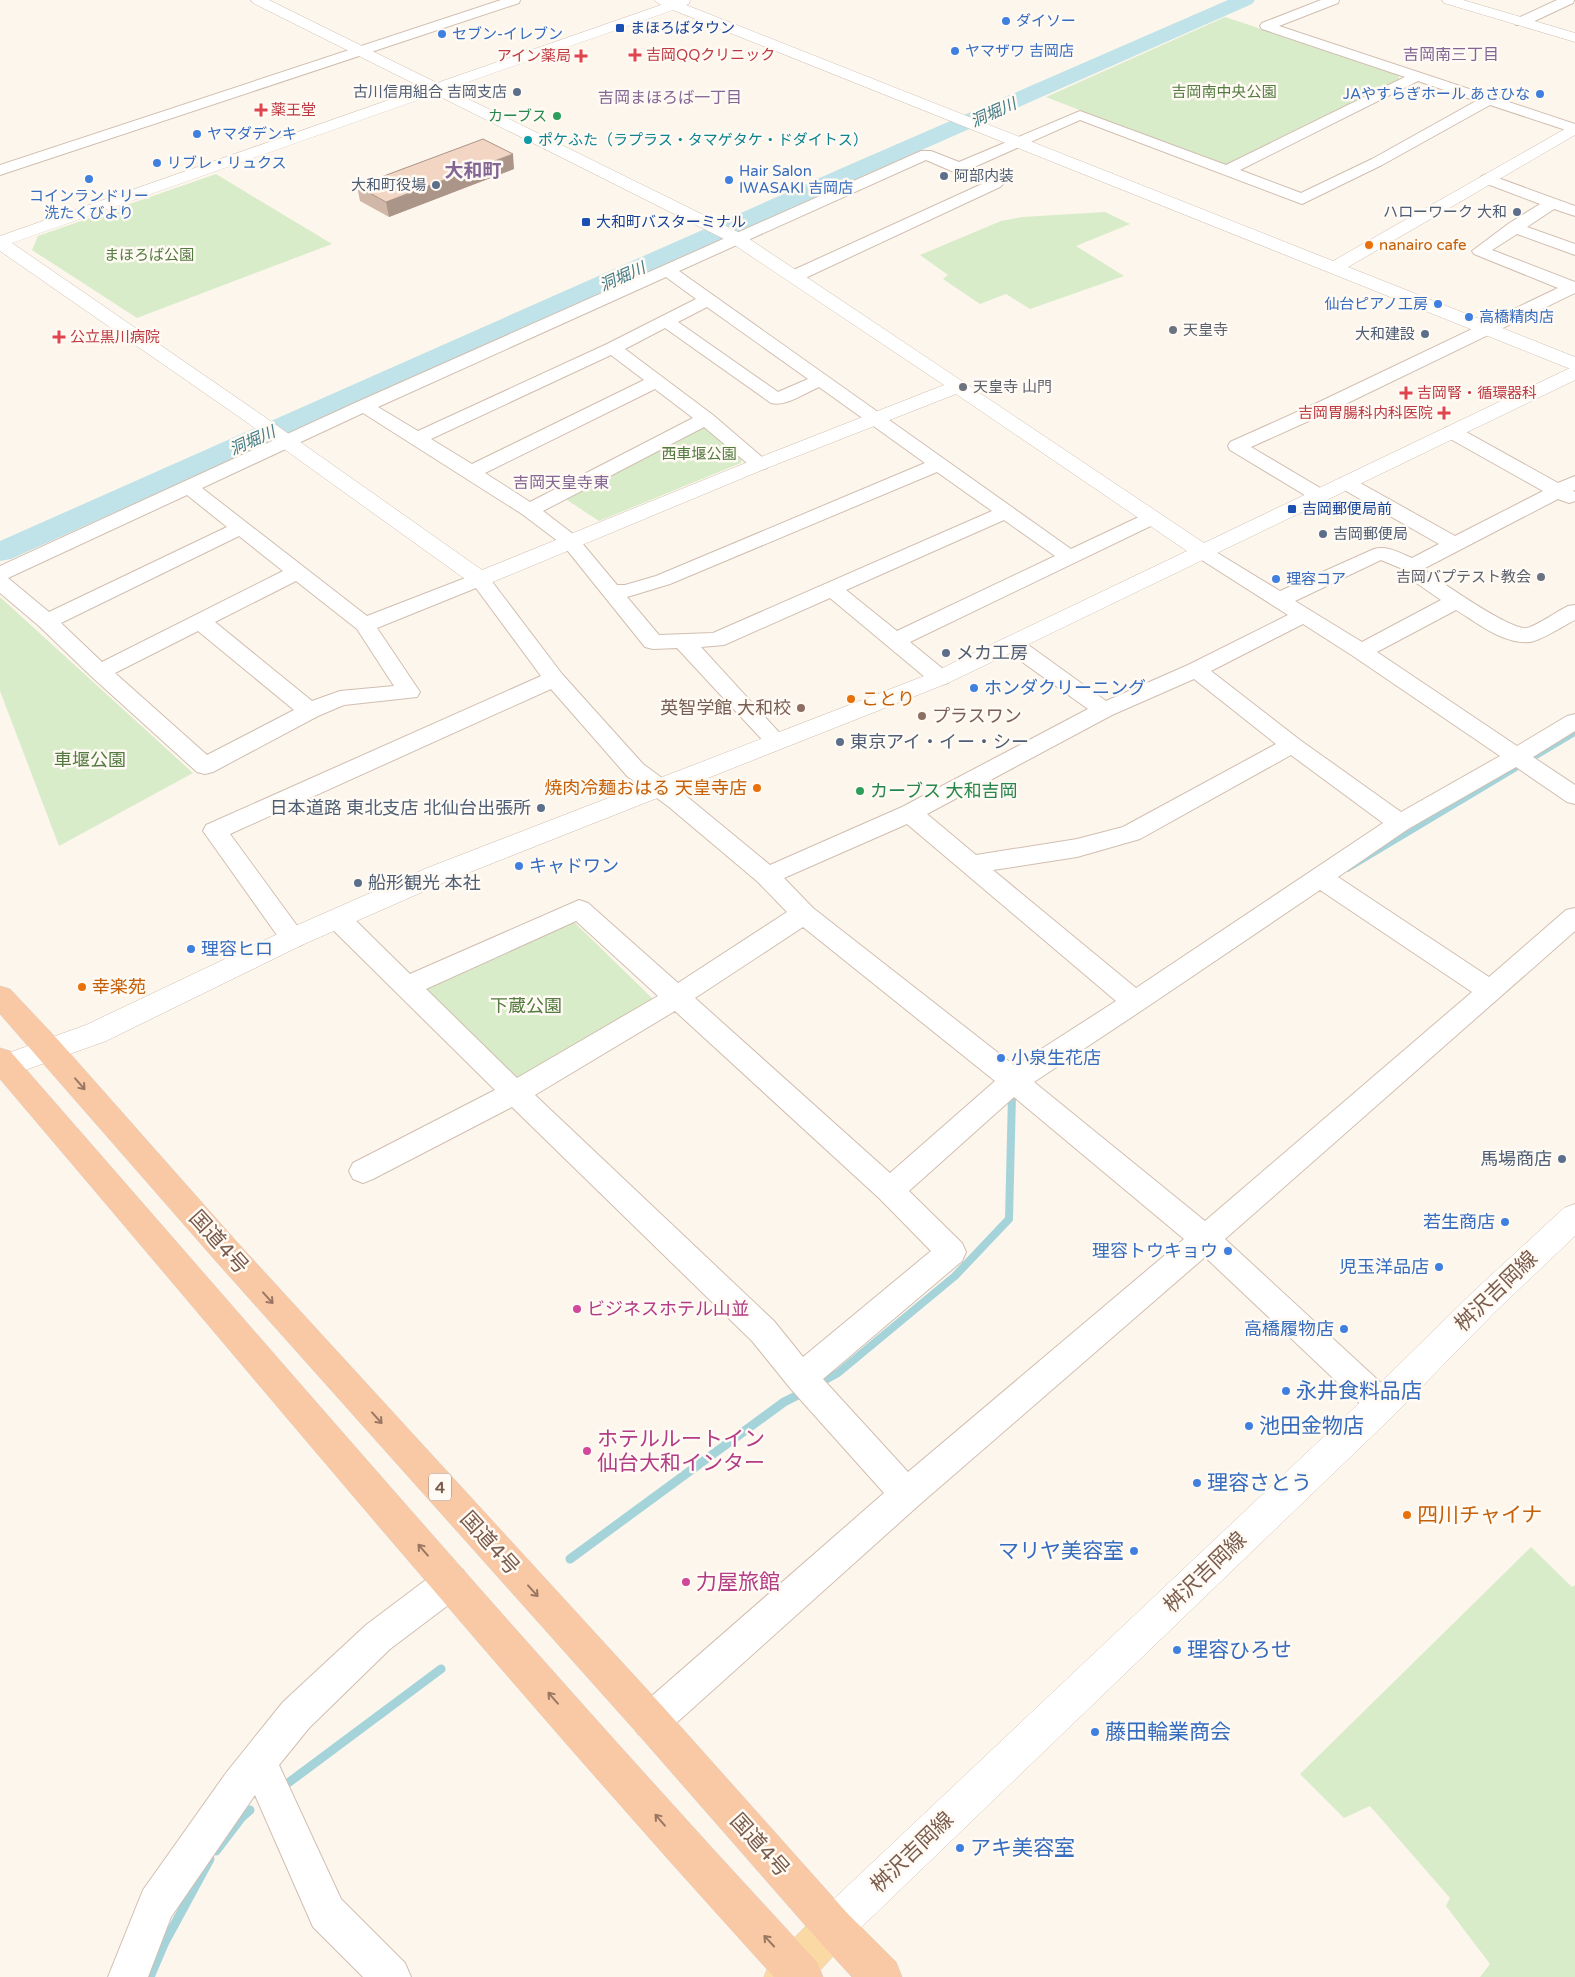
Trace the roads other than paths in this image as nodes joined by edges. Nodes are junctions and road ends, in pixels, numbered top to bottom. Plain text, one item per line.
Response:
1 (258, 0) edge
2 (514, 0) edge
3 (1332, 0) edge
4 (1449, 0) edge
5 (1541, 0) edge
6 (671, 1) edge
7 (1563, 3) edge
8 (1575, 10) edge
9 (1521, 22) junction
10 (1575, 38) edge
11 (359, 51) junction
12 (1415, 77) junction
13 (430, 85) junction
14 (1487, 101) junction
15 (1574, 129) edge
16 (1016, 142) junction
17 (959, 168) junction
18 (0, 170) edge
19 (1228, 170) junction
20 (1487, 179) junction
21 (1552, 203) junction
22 (1575, 211) edge
23 (1514, 227) junction
24 (0, 232) edge
25 (731, 236) junction
26 (0, 243) edge
27 (1575, 250) edge
28 (1334, 268) junction
29 (667, 270) junction
30 (795, 276) junction
31 (1574, 288) edge
32 (710, 299) junction
33 (666, 322) junction
34 (1487, 330) junction
35 (613, 348) junction
36 (1575, 364) edge
37 (1575, 373) edge
38 (820, 380) junction
39 (655, 382) junction
40 (957, 387) junction
41 (364, 406) junction
42 (706, 419) junction
43 (876, 420) junction
44 (1452, 432) junction
45 (418, 439) junction
46 (286, 442) junction
47 (760, 464) junction
48 (938, 465) junction
49 (472, 472) junction
50 (1346, 483) junction
51 (189, 487) junction
52 (1569, 491) edge
53 (1320, 496) junction
54 (529, 510) junction
55 (1006, 512) junction
56 (1152, 518) junction
57 (241, 528) junction
58 (570, 541) junction
59 (1455, 545) junction
60 (1204, 553) junction
61 (1069, 557) junction
62 (1413, 566) junction
63 (298, 572) junction
64 (0, 574) edge
65 (480, 579) junction
66 (0, 582) edge
67 (832, 589) junction
68 (613, 591) junction
69 (1279, 600) junction
70 (1456, 601) junction
71 (1575, 611) edge
72 (1304, 615) junction
73 (47, 621) junction
74 (201, 622) junction
75 (365, 625) junction
76 (896, 640) junction
77 (684, 642) junction
78 (1012, 644) junction
79 (1361, 651) junction
80 (1196, 670) junction
81 (100, 672) junction
82 (940, 678) junction
83 (554, 679) junction
84 (1104, 710) junction
85 (310, 711) junction
86 (1575, 721) edge
87 (776, 741) junction
88 (1292, 745) junction
89 (1519, 758) junction
90 (658, 788) junction
91 (1575, 796) edge
92 (910, 813) junction
93 (1400, 823) junction
94 (973, 864) junction
95 (767, 876) junction
96 (1326, 882) junction
97 (804, 914) junction
98 (1575, 918) edge
99 (338, 919) junction
100 (293, 938) junction
101 (406, 986) junction
102 (1490, 991) junction
103 (0, 996) edge
104 (677, 997) junction
105 (1134, 1002) junction
106 (49, 1049) junction
107 (2, 1064) edge
108 (1020, 1087) junction
109 (515, 1093) junction
110 (363, 1171) dead end
111 (890, 1190) junction
112 (1575, 1217) edge
113 (1205, 1239) junction
114 (809, 1386) junction
115 (1382, 1404) junction
116 (907, 1494) junction
117 (451, 1582) junction
118 (651, 1721) junction
119 (259, 1761) junction
120 (833, 1927) junction
121 (793, 1974) edge
122 (128, 1977) edge
123 (391, 1977) edge
124 (881, 1977) edge

1 - 11 street
2 - 11 street
3 - 12 street
4 - 9 street
5 - 7 street
6 - 13 street
6 - 16 street
7 - 8 street
7 - 9 street
9 - 10 street
11 - 13 street
11 - 18 street
12 - 14 street
12 - 19 street
13 - 24 street
13 - 25 street
13 - 26 street
14 - 15 street
14 - 19 street
15 - 20 street
16 - 17 street
16 - 19 street
16 - 28 street
17 - 25 street
17 - 30 street
20 - 21 street
20 - 28 street
21 - 22 street
21 - 23 street
23 - 27 street
23 - 31 street
25 - 29 street
25 - 30 street
26 - 46 street
28 - 34 street
29 - 32 street
29 - 41 street
30 - 40 street
31 - 34 street
32 - 33 street
32 - 38 street
33 - 35 street
33 - 38 street
34 - 36 street
34 - 53 street
35 - 39 street
35 - 45 street
37 - 44 street
38 - 43 street
39 - 42 street
39 - 49 street
40 - 43 street
40 - 56 street
41 - 45 street
41 - 46 street
42 - 47 street
42 - 54 street
43 - 47 street
43 - 48 street
44 - 50 street
44 - 52 street
45 - 49 street
46 - 51 street
46 - 65 street
47 - 58 street
48 - 55 street
48 - 68 street
49 - 54 street
50 - 53 street
50 - 59 street
51 - 57 street
51 - 64 street
52 - 59 street
53 - 60 street
54 - 58 street
55 - 61 street
55 - 67 street
56 - 60 street
56 - 61 street
57 - 63 street
57 - 73 street
58 - 65 street
58 - 68 street
59 - 62 street
60 - 69 street
60 - 78 street
61 - 76 street
62 - 69 street
62 - 70 street
63 - 74 street
63 - 75 street
65 - 75 street
65 - 83 street
66 - 73 street
67 - 76 street
67 - 77 street
68 - 77 street
69 - 72 street
70 - 71 street
70 - 79 street
72 - 79 street
72 - 80 street
73 - 81 street
74 - 81 street
74 - 85 street
75 - 85 street
76 - 82 street
77 - 87 street
78 - 82 street
78 - 84 street
79 - 89 street
80 - 84 street
80 - 88 street
81 - 85 street
82 - 87 street
83 - 90 street
83 - 100 street
84 - 92 street
86 - 89 street
87 - 90 street
88 - 93 street
88 - 94 street
89 - 91 street
89 - 93 street
90 - 95 street
90 - 99 street
92 - 94 street
92 - 95 street
93 - 96 street
94 - 105 street
95 - 97 street
96 - 102 street
96 - 105 street
97 - 104 street
97 - 108 street
98 - 102 street
99 - 100 street
99 - 101 street
100 - 106 street
101 - 104 street
101 - 109 street
102 - 113 street
103 - 106 highway, 国道4号 / 4
104 - 109 street
104 - 111 street
105 - 108 street
106 - 107 street
106 -> 118 highway, 国道4号 / 4
117 -> 107 highway
108 - 111 street
108 - 113 street
109 - 110 street
109 - 114 street
111 - 114 street
112 - 115 street, 桝沢吉岡線
113 - 115 street
113 - 116 street
114 - 116 street
115 - 120 street, 桝沢吉岡線
116 - 118 street
117 - 119 street
121 -> 117 highway
118 - 120 highway, 国道4号 / 4
119 - 122 street
119 - 123 street
120 - 121 main road
120 - 124 highway, 国道4号 / 4

